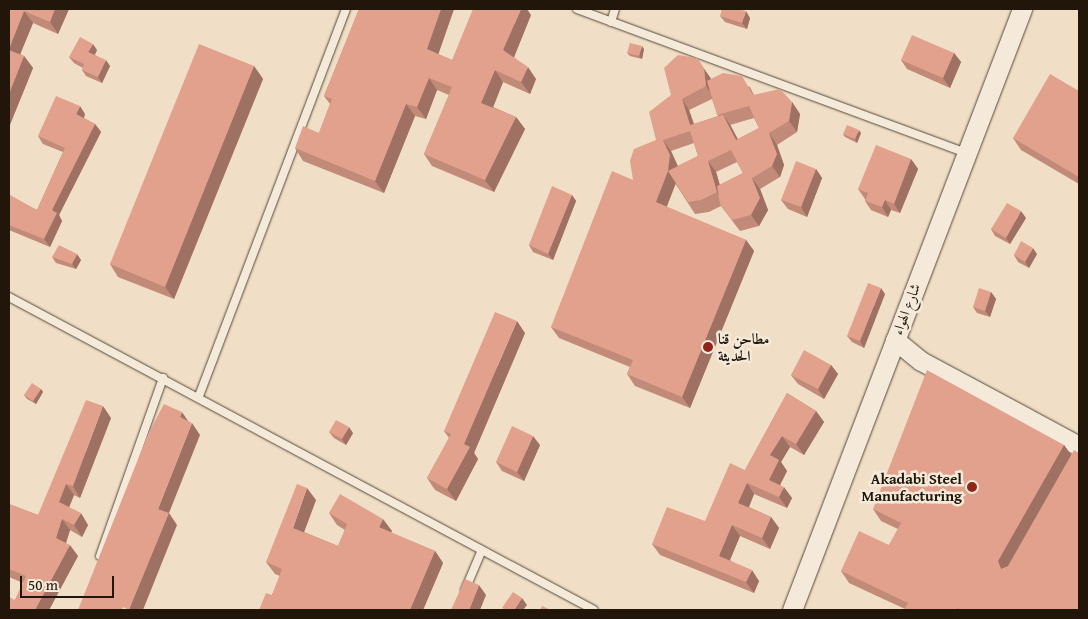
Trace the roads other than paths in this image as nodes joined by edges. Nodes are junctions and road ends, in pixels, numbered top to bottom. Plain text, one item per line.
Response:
1 (346, 9) edge
2 (577, 9) edge
3 (615, 9) edge
4 (1022, 9) edge
5 (611, 22) junction
6 (967, 153) junction
7 (9, 297) edge
8 (895, 340) junction
9 (163, 378) junction
10 (199, 396) junction
11 (1079, 446) edge
12 (482, 550) junction
13 (97, 564) edge
14 (460, 602) edge
15 (594, 610) edge
16 (793, 610) edge

1 - 10 lane
2 - 5 lane
3 - 5 lane
4 - 6 street, شارع الهواء
5 - 6 lane
6 - 8 street, شارع الهواء
7 - 9 lane
8 - 11 street
8 - 16 street, شارع الهواء
9 - 10 lane
9 - 13 lane
10 - 12 lane
12 - 14 lane
12 - 15 lane

